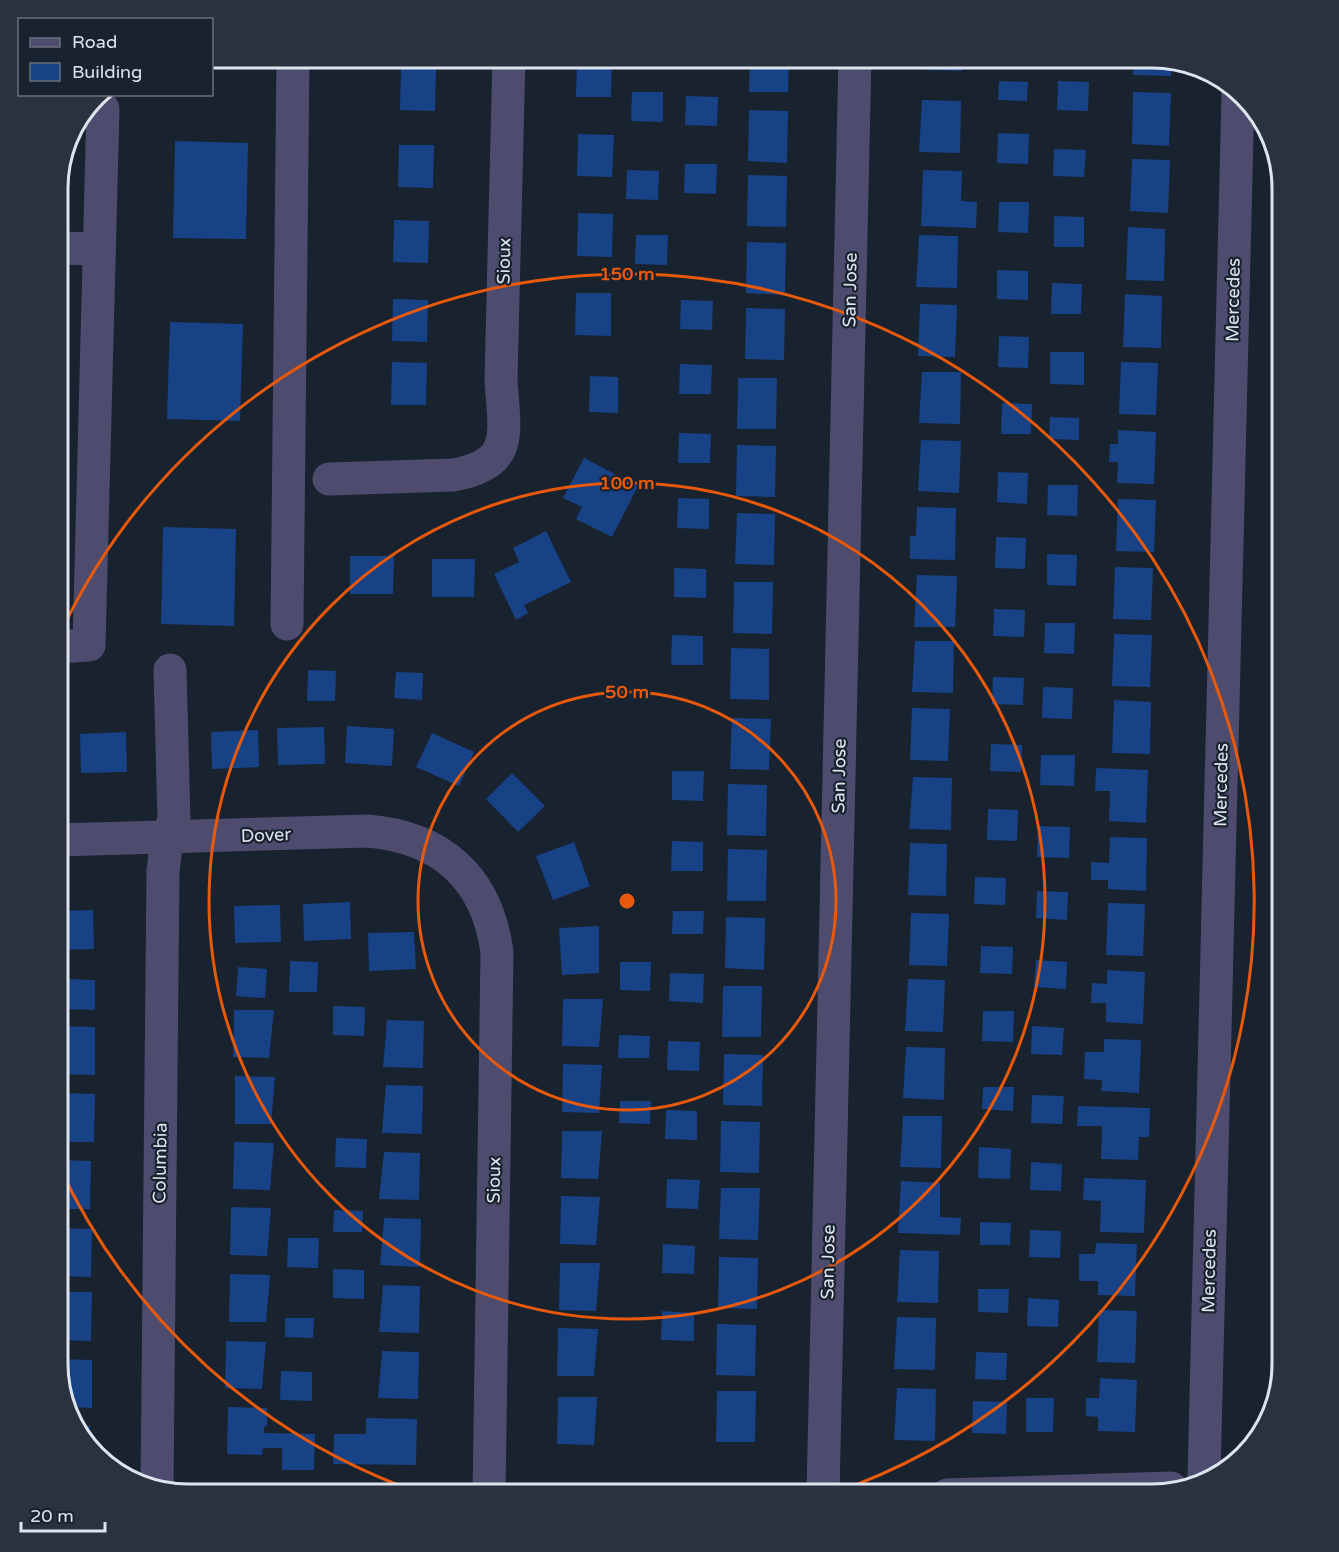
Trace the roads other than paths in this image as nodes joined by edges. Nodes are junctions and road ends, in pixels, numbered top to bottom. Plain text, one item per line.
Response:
1 (293, 68) edge
2 (509, 68) edge
3 (855, 68) edge
4 (1238, 105) edge
5 (103, 109) dead end
6 (68, 248) edge
7 (99, 249) junction
8 (329, 479) dead end
9 (287, 624) dead end
10 (68, 646) edge
11 (170, 670) dead end
12 (167, 838) junction
13 (68, 840) edge
14 (464, 873) joint
15 (1204, 1472) edge
16 (157, 1480) edge
17 (489, 1484) edge
18 (823, 1484) edge

1 - 9 street
2 - 8 street, Sioux
3 - 18 street, San Jose
4 - 15 street, Mercedes
5 - 7 street
6 - 7 street
7 - 10 street
11 - 12 street, Columbia
12 - 13 street, Dover
12 - 14 street, Dover
12 - 16 street, Columbia
14 - 17 street, Sioux

